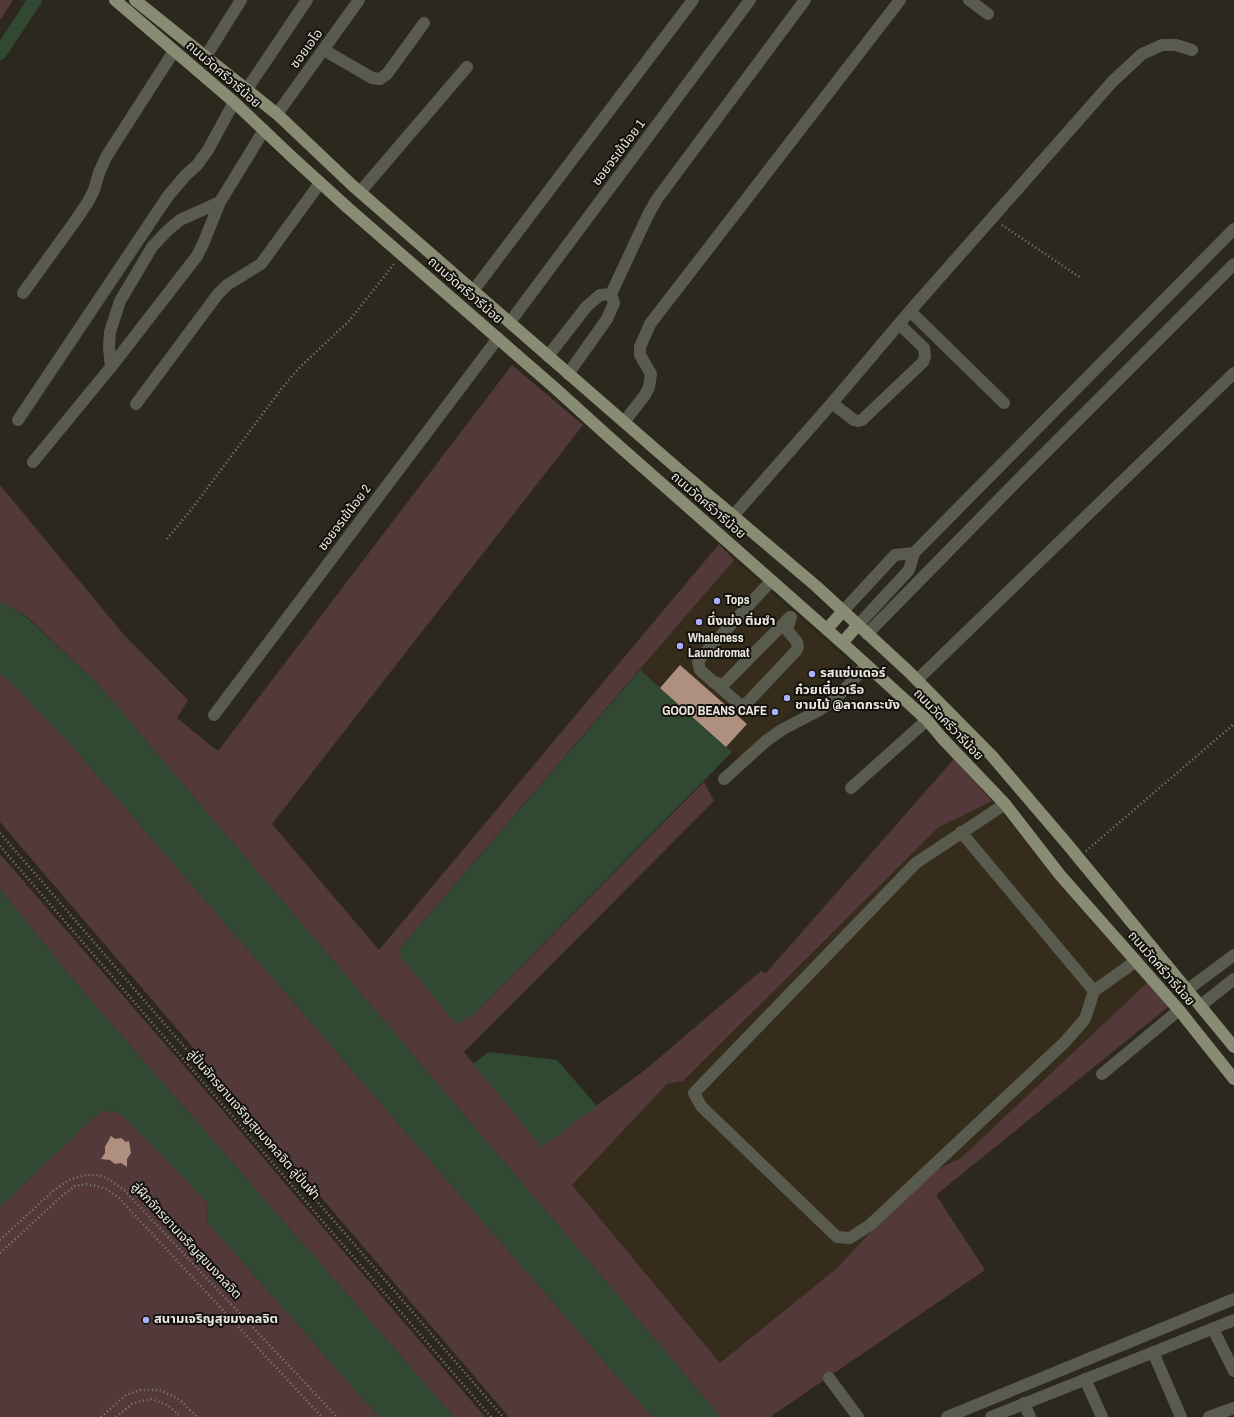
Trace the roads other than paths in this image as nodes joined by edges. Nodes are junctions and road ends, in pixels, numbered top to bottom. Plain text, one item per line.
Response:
1 (115, 0) edge
2 (135, 0) edge
3 (241, 0) edge
4 (307, 0) edge
5 (359, 0) edge
6 (693, 0) edge
7 (750, 0) edge
8 (805, 0) edge
9 (900, 0) edge
10 (969, 0) edge
11 (988, 14) dead end
12 (424, 23) dead end
13 (324, 50) junction
14 (1192, 50) dead end
15 (174, 51) junction
16 (206, 56) junction
17 (467, 67) dead end
18 (247, 88) junction
19 (234, 102) junction
20 (277, 114) junction
21 (264, 130) junction
22 (320, 183) junction
23 (360, 192) junction
24 (220, 202) junction
25 (1234, 229) edge
26 (1234, 264) edge
27 (473, 291) junction
28 (23, 293) dead end
29 (611, 294) junction
30 (910, 312) junction
31 (510, 322) junction
32 (899, 324) junction
33 (498, 338) junction
34 (548, 356) junction
35 (112, 367) junction
36 (1234, 373) edge
37 (568, 374) junction
38 (832, 403) junction
39 (1004, 403) dead end
40 (136, 404) dead end
41 (18, 420) dead end
42 (624, 422) junction
43 (33, 462) dead end
44 (733, 516) junction
45 (914, 553) junction
46 (771, 581) junction
47 (800, 606) junction
48 (843, 611) junction
49 (790, 617) junction
50 (858, 625) junction
51 (827, 629) junction
52 (867, 634) junction
53 (842, 643) junction
54 (866, 665) junction
55 (917, 680) junction
56 (713, 682) junction
57 (214, 715) dead end
58 (927, 720) junction
59 (724, 779) dead end
60 (851, 788) dead end
61 (1005, 804) junction
62 (961, 832) junction
63 (1234, 955) edge
64 (1136, 961) junction
65 (1234, 979) edge
66 (1187, 990) junction
67 (1094, 992) junction
68 (1200, 1006) junction
69 (1179, 1010) junction
70 (1234, 1047) edge
71 (1102, 1074) dead end
72 (1234, 1079) edge
73 (1234, 1299) edge
74 (1234, 1320) edge
75 (1214, 1329) junction
76 (1153, 1352) junction
77 (1234, 1371) edge
78 (829, 1378) dead end
79 (1084, 1379) junction
80 (1024, 1403) junction
81 (1234, 1408) edge
82 (858, 1417) edge
83 (947, 1417) edge
84 (991, 1417) edge
85 (1030, 1417) edge
86 (1102, 1417) edge
87 (1182, 1417) edge
88 (1209, 1417) edge

1 - 15 main road, ถนนวัดศรีวารีน้อย
2 - 16 main road, ถนนวัดศรีวารีน้อย
3 - 16 street
4 - 18 street
5 - 13 street, ซอยเอโอ
6 - 27 street
7 - 31 street, ซอยจรเข้น้อย 1
8 - 29 street
9 - 42 street
10 - 11 street
12 - 13 street
13 - 20 street, ซอยเอโอ
14 - 30 street
15 - 19 main road, ถนนวัดศรีวารีน้อย
15 - 28 street
16 - 18 main road, ถนนวัดศรีวารีน้อย
17 - 23 street
18 - 20 main road, ถนนวัดศรีวารีน้อย
19 - 21 main road, ถนนวัดศรีวารีน้อย
19 - 41 street
20 - 23 main road, ถนนวัดศรีวารีน้อย
21 - 22 main road, ถนนวัดศรีวารีน้อย
21 - 24 street
22 - 33 main road, ถนนวัดศรีวารีน้อย
22 - 40 street
23 - 27 main road, ถนนวัดศรีวารีน้อย
24 - 35 street
24 - 35 street
25 - 45 street
26 - 52 street
27 - 31 main road, ถนนวัดศรีวารีน้อย
29 - 34 street
29 - 37 street
30 - 32 street
30 - 39 street
31 - 33 main road
31 - 34 main road, ถนนวัดศรีวารีน้อย
32 - 38 street
32 - 38 street
33 - 46 main road, ถนนวัดศรีวารีน้อย
33 - 57 street, ซอยจรเข้น้อย 2
34 - 37 main road, ถนนวัดศรีวารีน้อย
35 - 43 street
36 - 55 street
37 - 42 main road, ถนนวัดศรีวารีน้อย
38 - 44 street
42 - 44 main road, ถนนวัดศรีวารีน้อย
44 - 48 main road, ถนนวัดศรีวารีน้อย
45 - 48 street
45 - 50 street
46 - 47 main road, ถนนวัดศรีวารีน้อย
46 - 56 street
47 - 49 street
47 - 51 main road, ถนนวัดศรีวารีน้อย
48 - 50 main road, ถนนวัดศรีวารีน้อย
48 - 51 main road
49 - 56 street
49 - 56 street
50 - 52 main road, ถนนวัดศรีวารีน้อย
50 - 53 main road
51 - 53 main road, ถนนวัดศรีวารีน้อย
52 - 55 main road, ถนนวัดศรีวารีน้อย
53 - 54 main road, ถนนวัดศรีวารีน้อย
54 - 58 main road, ถนนวัดศรีวารีน้อย
54 - 59 street
55 - 66 main road, ถนนวัดศรีวารีน้อย
58 - 60 street
58 - 61 main road, ถนนวัดศรีวารีน้อย
61 - 62 street
61 - 64 main road, ถนนวัดศรีวารีน้อย
62 - 67 street
62 - 67 street
63 - 66 street
64 - 67 street
64 - 69 main road, ถนนวัดศรีวารีน้อย
65 - 68 street
66 - 68 main road, ถนนวัดศรีวารีน้อย
68 - 70 main road, ถนนวัดศรีวารีน้อย
69 - 71 street
69 - 72 main road, ถนนวัดศรีวารีน้อย
73 - 83 street
74 - 75 street
75 - 76 street
75 - 77 street
76 - 79 street
76 - 87 street
78 - 82 street
79 - 80 street
79 - 86 street
80 - 84 street
80 - 85 street
81 - 88 street

